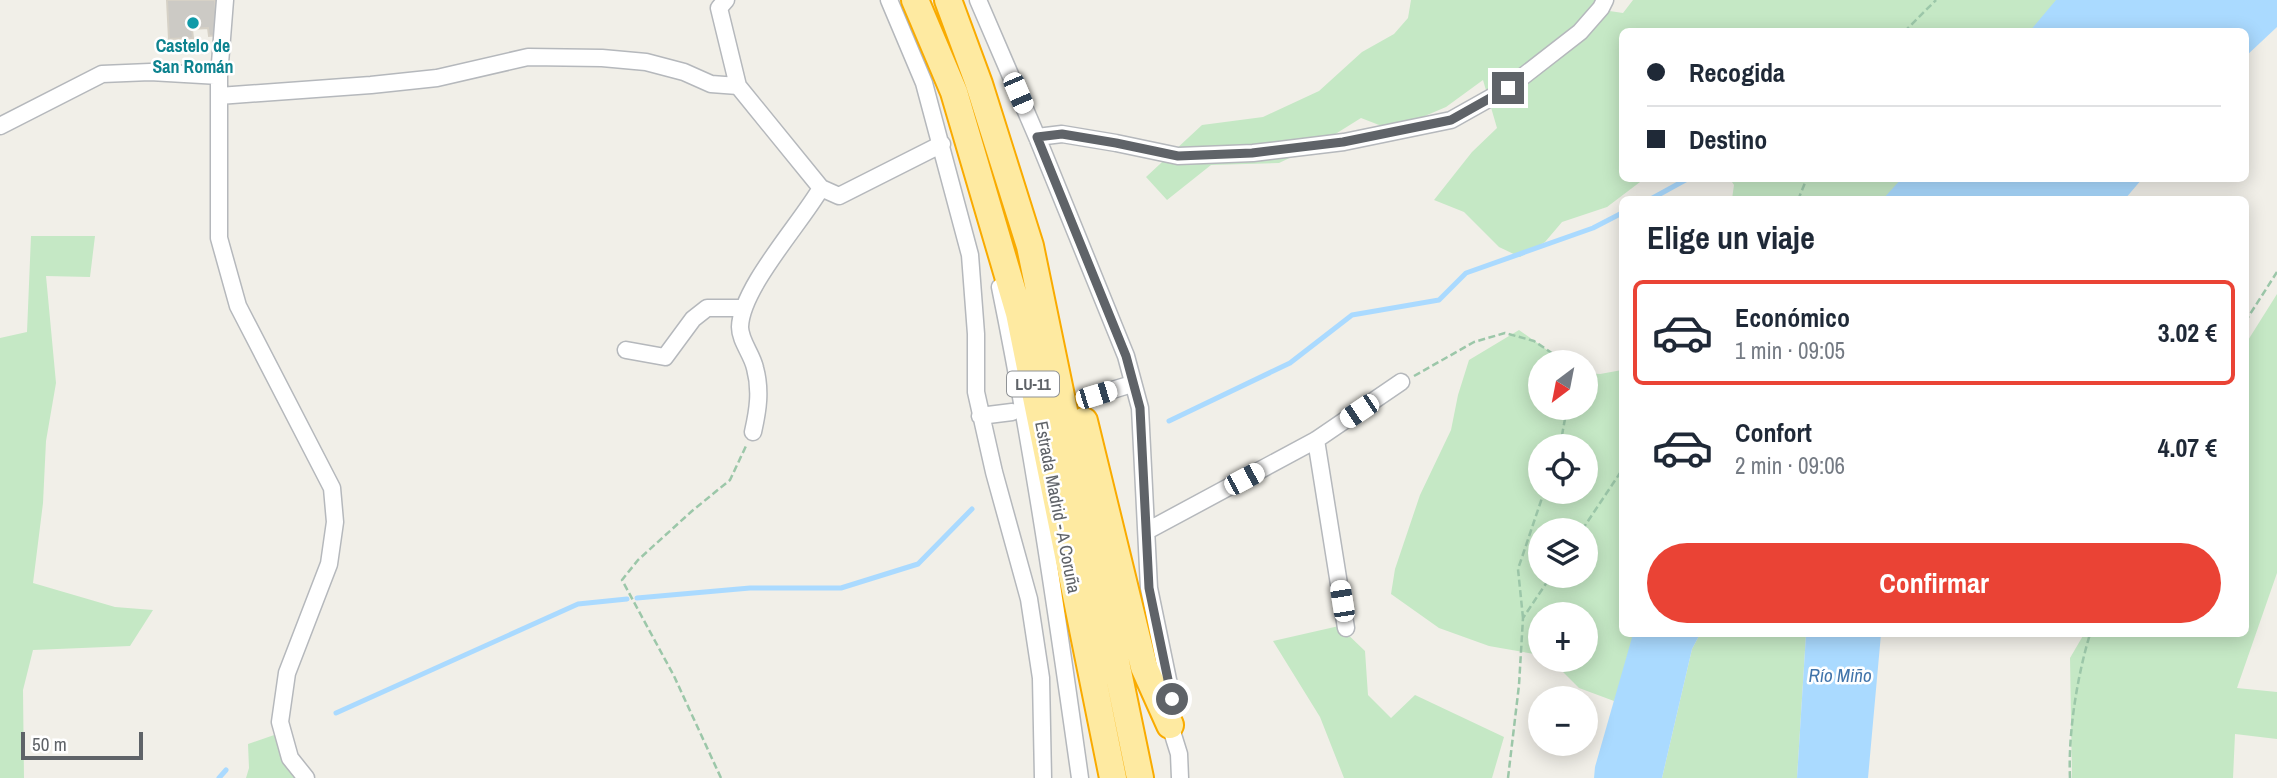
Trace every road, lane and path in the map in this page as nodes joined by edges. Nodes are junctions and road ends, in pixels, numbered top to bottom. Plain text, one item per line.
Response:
1 (226, 0) edge
2 (889, 0) edge
3 (915, 0) edge
4 (950, 0) edge
5 (978, 0) edge
6 (1605, 0) edge
7 (1936, 0) edge
8 (720, 3) edge
9 (1907, 28) edge
10 (219, 76) junction
11 (738, 86) junction
12 (219, 96) junction
13 (0, 126) edge
14 (1037, 137) junction
15 (942, 144) junction
16 (973, 158) junction
17 (821, 188) junction
18 (2277, 272) edge
19 (707, 308) junction
20 (743, 308) junction
21 (2249, 316) edge
22 (740, 330) junction
23 (626, 350) dead end
24 (1547, 350) edge
25 (1401, 382) joint
26 (1132, 384) junction
27 (1096, 395) tunnel mouth
28 (1012, 412) dead end
29 (980, 416) junction
30 (753, 432) joint
31 (1316, 440) junction
32 (1619, 474) edge
33 (1540, 504) edge
34 (1589, 518) edge
35 (1147, 531) junction
36 (1543, 588) edge
37 (1523, 618) junction
38 (1346, 628) dead end
39 (2089, 637) edge
40 (1171, 725) junction
41 (306, 778) edge
42 (721, 778) edge
43 (1043, 778) edge
44 (1080, 778) edge
45 (1113, 778) edge
46 (1140, 778) edge
47 (1180, 778) edge
48 (1508, 778) edge
49 (2070, 778) edge

1 - 10 street
2 - 15 street
3 - 16 highway, Estrada Madrid - A Coruña / LU-11
4 - 40 highway
4 - 46 highway, Estrada Madrid - A Coruña / LU-11
5 - 14 street
6 - 14 street
7 - 9 path
8 - 11 street
10 - 12 street
10 - 13 street
11 - 12 street
11 - 17 street
12 - 41 street
14 - 26 street
15 - 17 street
15 - 29 street
16 - 44 street
16 - 45 highway, Estrada Madrid - A Coruña / LU-11
17 - 20 street
18 - 21 path
19 - 20 street
19 - 22 street
19 - 23 street
20 - 22 street
22 - 30 street
24 - 25 path
25 - 31 street
26 - 27 street
26 - 35 street
28 - 29 street
29 - 43 street
30 - 42 path
31 - 35 street
31 - 38 street
32 - 34 path
33 - 37 path
35 - 40 street
36 - 37 path
37 - 48 path
39 - 49 path
40 - 47 street

